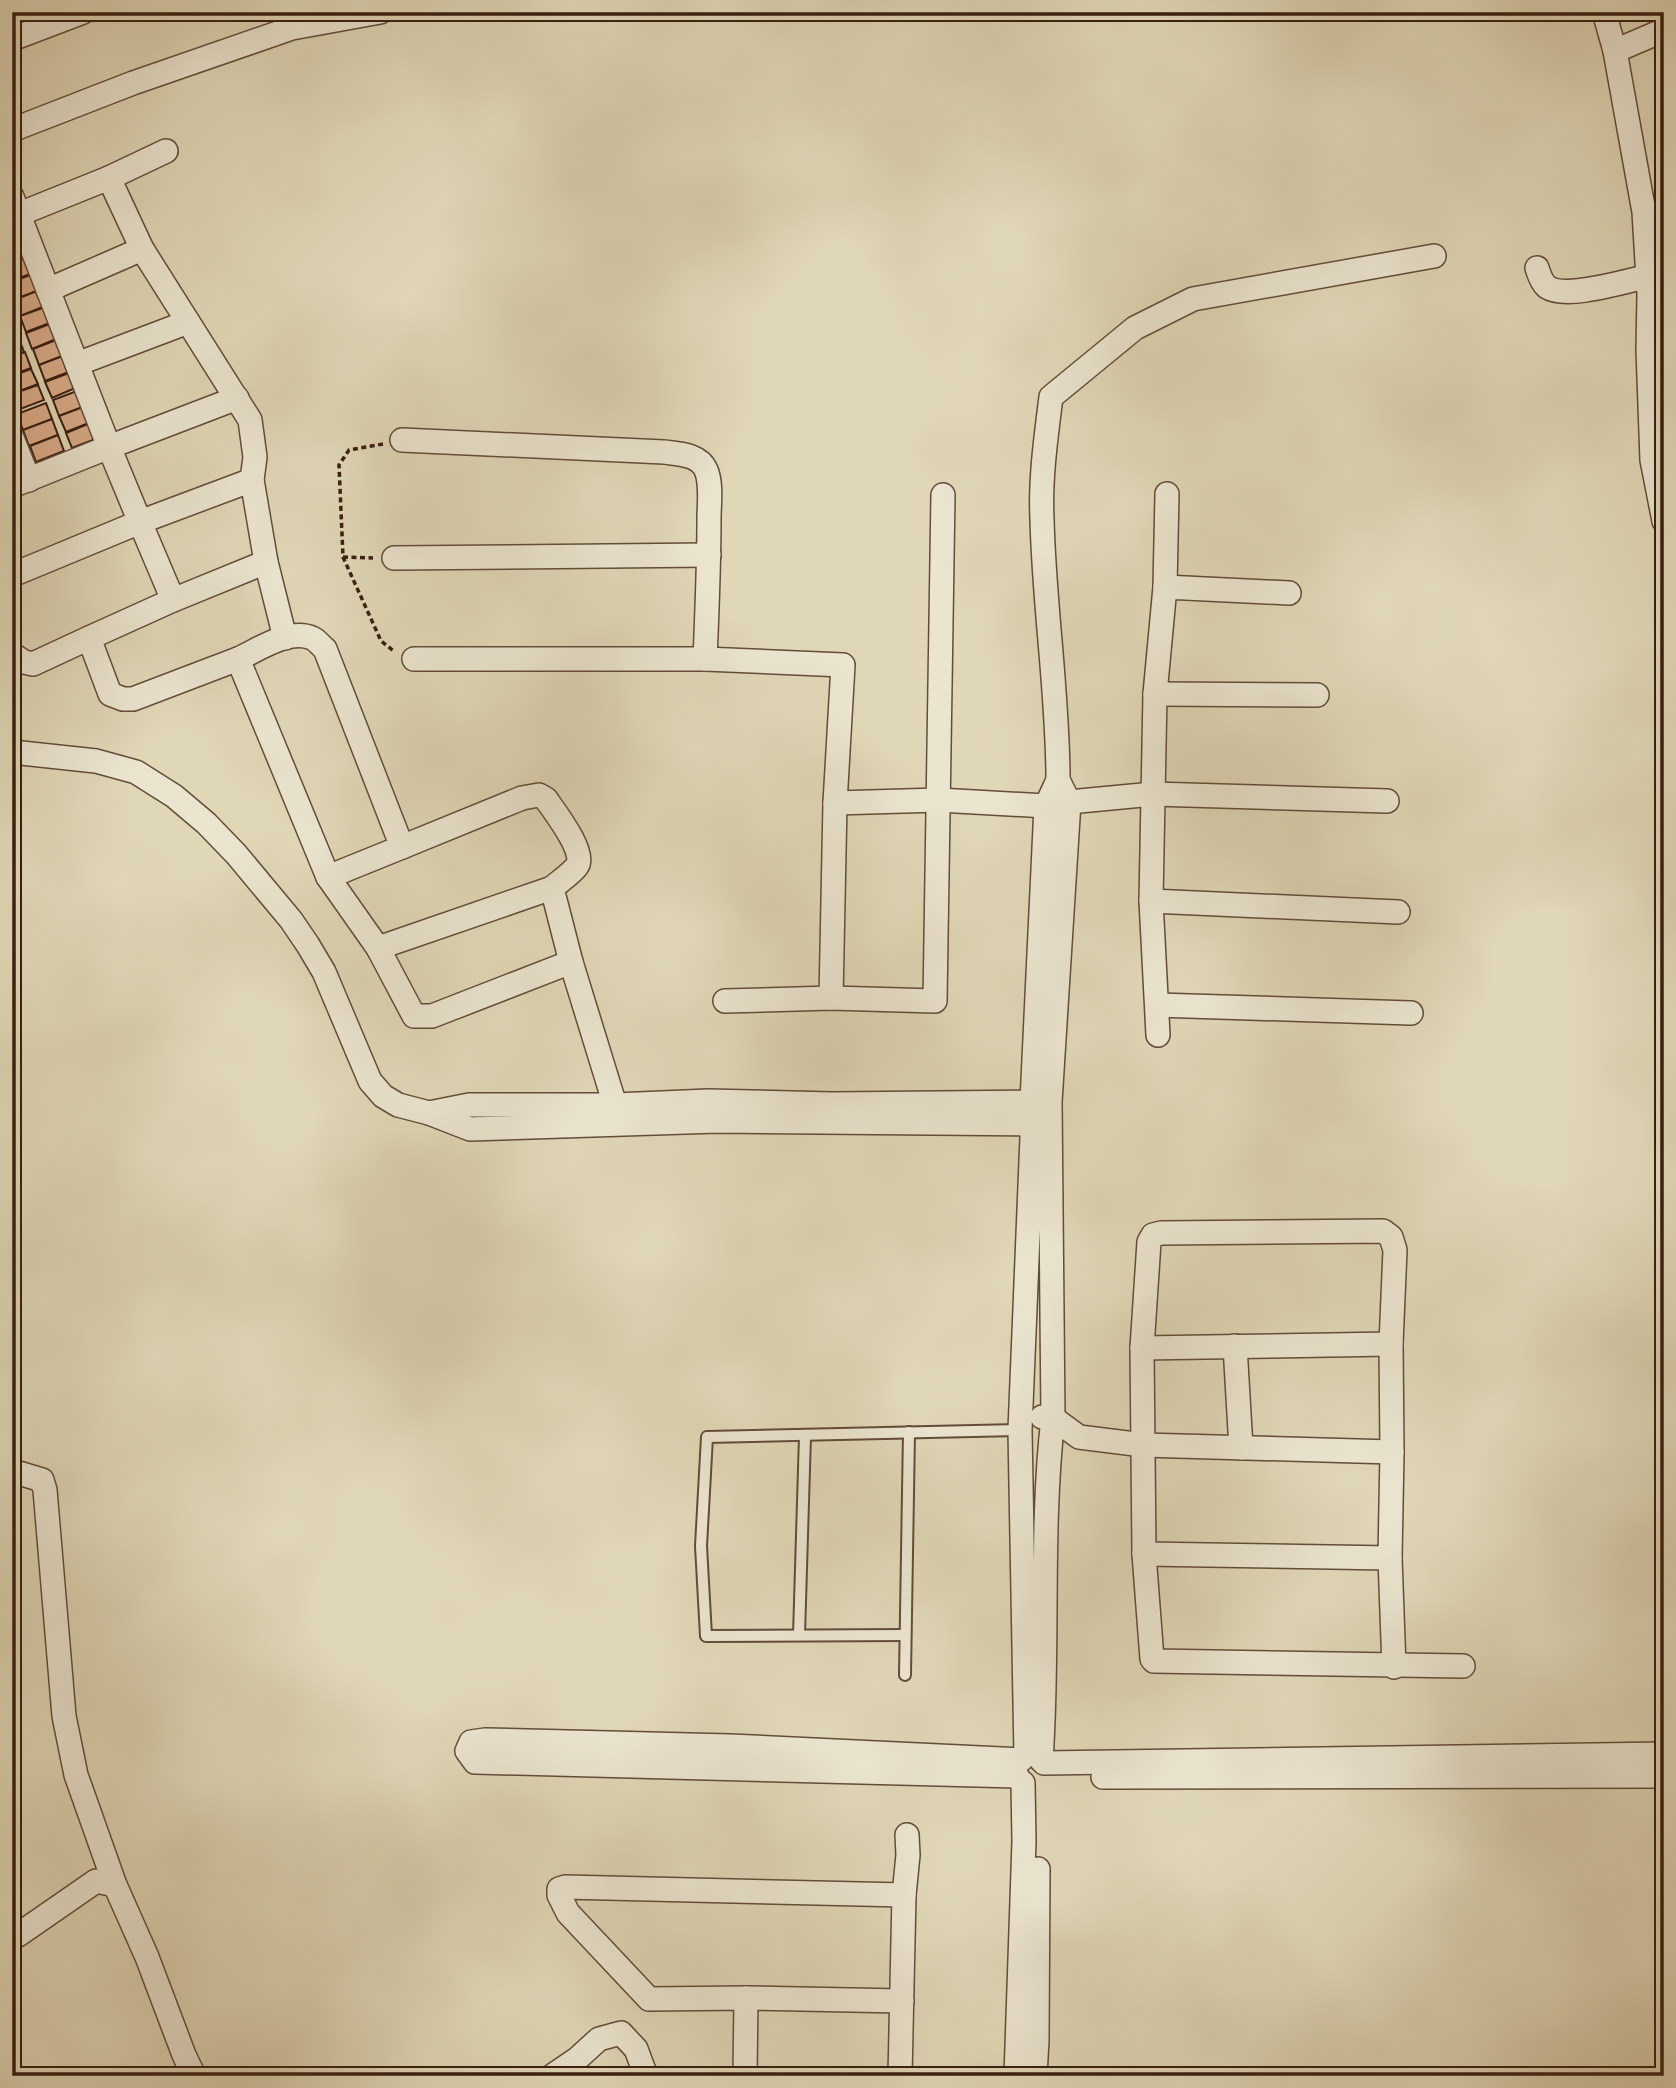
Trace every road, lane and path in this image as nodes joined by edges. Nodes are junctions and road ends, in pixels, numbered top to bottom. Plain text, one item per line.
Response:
1 (83, 12) edge
2 (380, 12) edge
3 (1604, 12) edge
4 (291, 20) edge
5 (1664, 30) edge
6 (12, 39) edge
7 (1615, 51) junction
8 (12, 130) edge
9 (166, 151) dead end
10 (108, 178) junction
11 (14, 209) edge
12 (142, 250) junction
13 (1434, 256) dead end
14 (1537, 268) dead end
15 (1649, 276) junction
16 (48, 290) junction
17 (188, 322) junction
18 (77, 364) junction
19 (237, 398) junction
20 (12, 438) edge
21 (402, 440) joint
22 (109, 447) junction
23 (252, 480) junction
24 (21, 483) edge
25 (1167, 494) dead end
26 (943, 495) dead end
27 (1664, 521) edge
28 (140, 522) junction
29 (709, 555) junction
30 (344, 556) junction
31 (394, 558) joint
32 (266, 562) junction
33 (12, 575) edge
34 (1165, 587) junction
35 (1289, 593) dead end
36 (173, 600) junction
37 (89, 638) junction
38 (285, 638) junction
39 (381, 642) dead end
40 (12, 654) edge
41 (238, 659) junction
42 (414, 659) dead end
43 (705, 659) junction
44 (1155, 694) junction
45 (1317, 695) dead end
46 (12, 752) edge
47 (1058, 780) junction
48 (1153, 794) junction
49 (939, 800) junction
50 (1387, 801) dead end
51 (1069, 802) junction
52 (835, 803) junction
53 (1046, 806) junction
54 (402, 847) junction
55 (328, 877) junction
56 (552, 888) junction
57 (1151, 901) junction
58 (1398, 912) dead end
59 (378, 948) junction
60 (572, 962) junction
61 (831, 998) junction
62 (725, 1001) dead end
63 (1157, 1005) junction
64 (1411, 1013) dead end
65 (1157, 1035) dead end
66 (615, 1105) junction
67 (429, 1113) junction
68 (1041, 1113) junction
69 (1391, 1344) junction
70 (1235, 1346) junction
71 (1142, 1348) junction
72 (1053, 1418) junction
73 (1021, 1423) junction
74 (909, 1432) junction
75 (805, 1436) junction
76 (1079, 1437) junction
77 (1143, 1445) junction
78 (1241, 1448) junction
79 (1392, 1452) junction
80 (1022, 1464) junction
81 (1048, 1464) junction
82 (12, 1471) edge
83 (1144, 1554) junction
84 (1390, 1558) junction
85 (799, 1635) junction
86 (905, 1635) junction
87 (1463, 1666) dead end
88 (1394, 1667) junction
89 (905, 1675) dead end
90 (1664, 1754) edge
91 (1032, 1770) junction
92 (1664, 1776) edge
93 (907, 1835) dead end
94 (115, 1885) junction
95 (904, 1895) junction
96 (12, 1934) edge
97 (746, 1998) junction
98 (902, 2001) junction
99 (556, 2074) edge
100 (194, 2076) edge
101 (646, 2076) edge
102 (746, 2076) edge
103 (900, 2076) edge
104 (1016, 2076) edge
105 (1035, 2076) edge

1 - 6 street
2 - 4 street
3 - 7 street
4 - 8 street
5 - 7 street
7 - 15 street
9 - 10 street
10 - 11 street
10 - 12 street
11 - 16 street
12 - 16 street
12 - 17 street
13 - 47 street
14 - 15 street
15 - 27 street
16 - 18 street
17 - 18 street
17 - 19 street
18 - 22 street
19 - 22 street
19 - 23 street
20 - 24 street
21 - 29 street
21 - 30 path
22 - 24 street
22 - 28 street
23 - 28 street
23 - 32 street
25 - 34 street
26 - 49 street
28 - 33 street
28 - 36 street
29 - 31 street
29 - 43 street
30 - 31 path
30 - 39 path
32 - 36 street
32 - 38 street
34 - 35 street
34 - 44 street
36 - 37 street
37 - 40 street
37 - 41 street
38 - 41 street
38 - 54 street
41 - 55 street
42 - 43 street
43 - 52 street
44 - 45 street
44 - 48 street
46 - 67 street
47 - 51 street
47 - 53 street
48 - 50 street
48 - 51 street
48 - 57 street
49 - 52 street
49 - 53 street
49 - 61 street
51 - 53 street
51 - 68 street
52 - 61 street
53 - 68 street
54 - 55 street
54 - 56 street
55 - 59 street
56 - 59 street
56 - 60 street
57 - 58 street
57 - 63 street
59 - 60 street
60 - 66 street
61 - 62 street
63 - 64 street
63 - 65 street
66 - 67 street
66 - 68 street
67 - 68 street
68 - 72 street
68 - 73 street
69 - 70 street
69 - 71 street
69 - 79 street
70 - 71 street
70 - 78 street
71 - 77 street
72 - 73 street
72 - 76 street
72 - 81 street
73 - 74 lane
73 - 80 street
74 - 75 lane
74 - 86 lane
75 - 85 lane
75 - 85 lane
76 - 77 street
76 - 81 street
77 - 78 street
77 - 83 street
78 - 79 street
79 - 84 street
80 - 81 street
80 - 91 street
81 - 91 street
82 - 94 street
83 - 84 street
83 - 88 street
84 - 88 street
85 - 86 lane
86 - 89 lane
87 - 88 street
90 - 91 street
91 - 91 street
91 - 92 street
91 - 104 street
91 - 105 street
93 - 95 street
94 - 96 street
94 - 100 street
95 - 97 street
95 - 98 street
97 - 98 street
97 - 102 street
98 - 103 street
99 - 101 street

